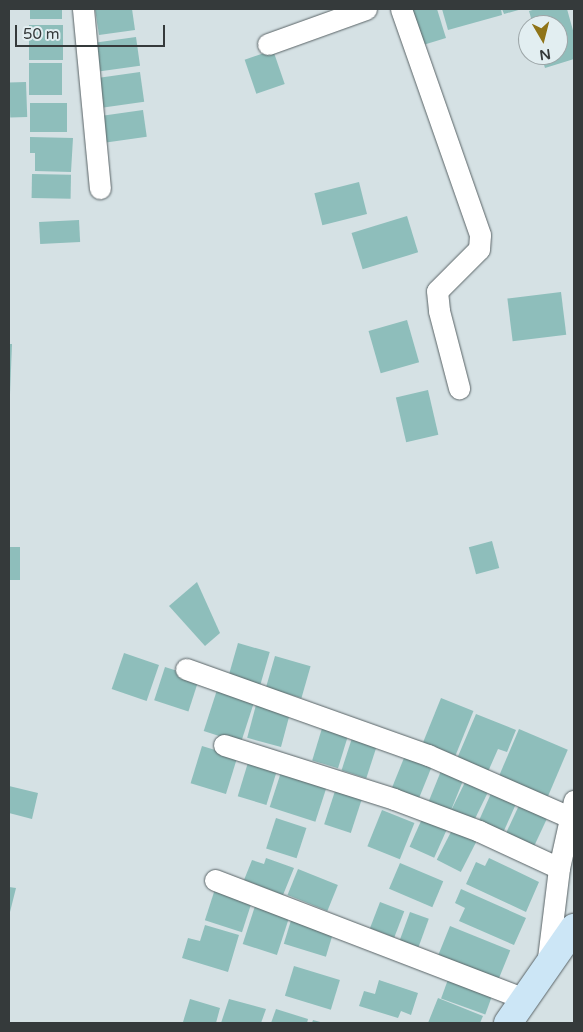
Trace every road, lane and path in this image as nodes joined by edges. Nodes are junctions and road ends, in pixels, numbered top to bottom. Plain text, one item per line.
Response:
1 (83, 9) edge
2 (366, 9) edge
3 (401, 9) edge
4 (268, 44) dead end
5 (100, 188) dead end
6 (459, 388) dead end
7 (186, 669) dead end
8 (224, 745) dead end
9 (572, 809) edge
10 (559, 868) junction
11 (215, 880) dead end
12 (574, 928) edge
13 (546, 968) junction
14 (519, 1012) edge

1 - 5 street
2 - 4 street
3 - 6 street
7 - 9 street
8 - 10 street
9 - 10 street
10 - 13 street
11 - 14 street
12 - 13 street
13 - 14 street

